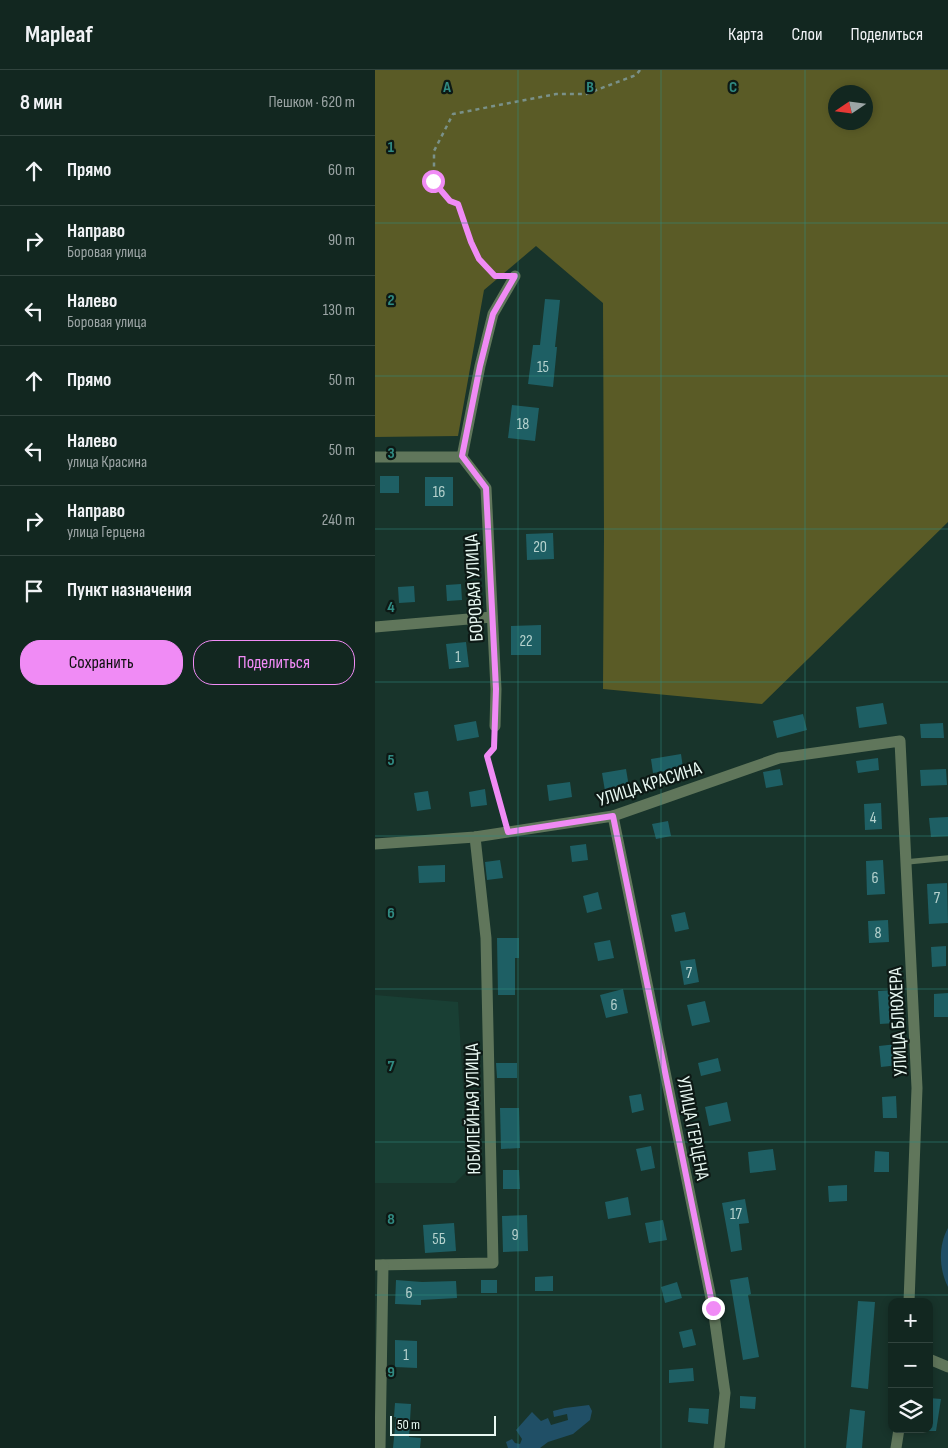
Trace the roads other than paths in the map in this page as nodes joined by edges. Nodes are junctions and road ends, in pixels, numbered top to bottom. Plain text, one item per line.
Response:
1 (515, 276) road end
2 (462, 456) junction
3 (375, 457) edge
4 (492, 617) junction
5 (375, 627) edge
6 (495, 726) road end
7 (900, 740) joint
8 (613, 816) junction
9 (475, 837) junction
10 (375, 844) edge
11 (948, 858) edge
12 (906, 862) junction
13 (379, 1265) edge
14 (909, 1298) edge
15 (933, 1361) edge
16 (948, 1367) edge
17 (899, 1433) edge
18 (380, 1448) edge
19 (719, 1448) edge
20 (897, 1448) edge

1 - 2 street
2 - 3 street
2 - 4 street, БОРОВАЯ УЛИЦА
4 - 5 street
4 - 6 street, БОРОВАЯ УЛИЦА
7 - 8 street, УЛИЦА КРАСИНА
7 - 12 street, УЛИЦА БЛЮХЕРА
8 - 9 street, УЛИЦА КРАСИНА
8 - 19 street, УЛИЦА ГЕРЦЕНА
9 - 10 street, УЛИЦА КРАСИНА
9 - 13 street, ЮБИЛЕЙНАЯ УЛИЦА
11 - 12 lane
12 - 14 street, УЛИЦА БЛЮХЕРА
13 - 18 street
15 - 16 street
17 - 20 street

